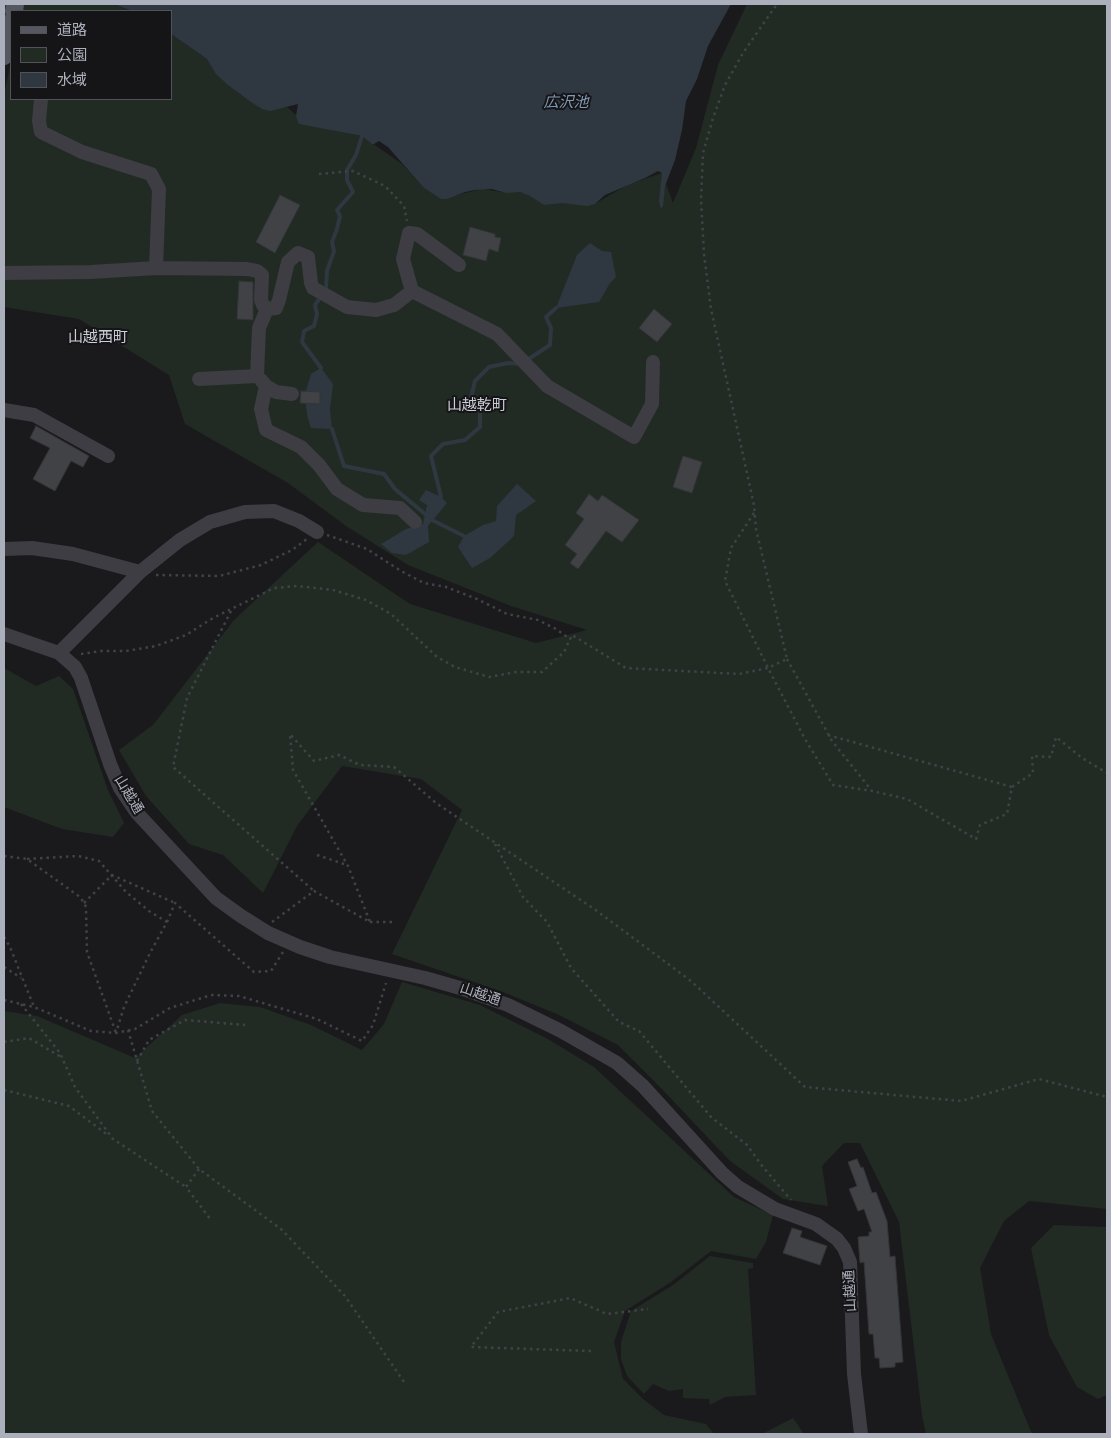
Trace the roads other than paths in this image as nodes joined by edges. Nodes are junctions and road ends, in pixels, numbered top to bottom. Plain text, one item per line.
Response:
1 (10, 28) edge
2 (4, 56) edge
3 (41, 100) edge
4 (459, 265) dead end
5 (156, 268) junction
6 (4, 273) edge
7 (412, 291) junction
8 (267, 309) junction
9 (653, 362) dead end
10 (199, 379) dead end
11 (261, 381) junction
12 (292, 394) dead end
13 (4, 410) edge
14 (108, 456) dead end
15 (415, 522) dead end
16 (317, 532) road end
17 (4, 549) edge
18 (140, 572) junction
19 (4, 634) edge
20 (63, 656) junction
21 (861, 1434) edge

1 - 2 main road
3 - 5 street
4 - 7 street
5 - 6 street
5 - 8 street
7 - 8 street
7 - 9 street
8 - 11 street
10 - 11 street
11 - 12 street
11 - 15 street
13 - 14 street
16 - 18 street
17 - 18 street
18 - 20 street
19 - 20 street
20 - 21 street, 山越通

